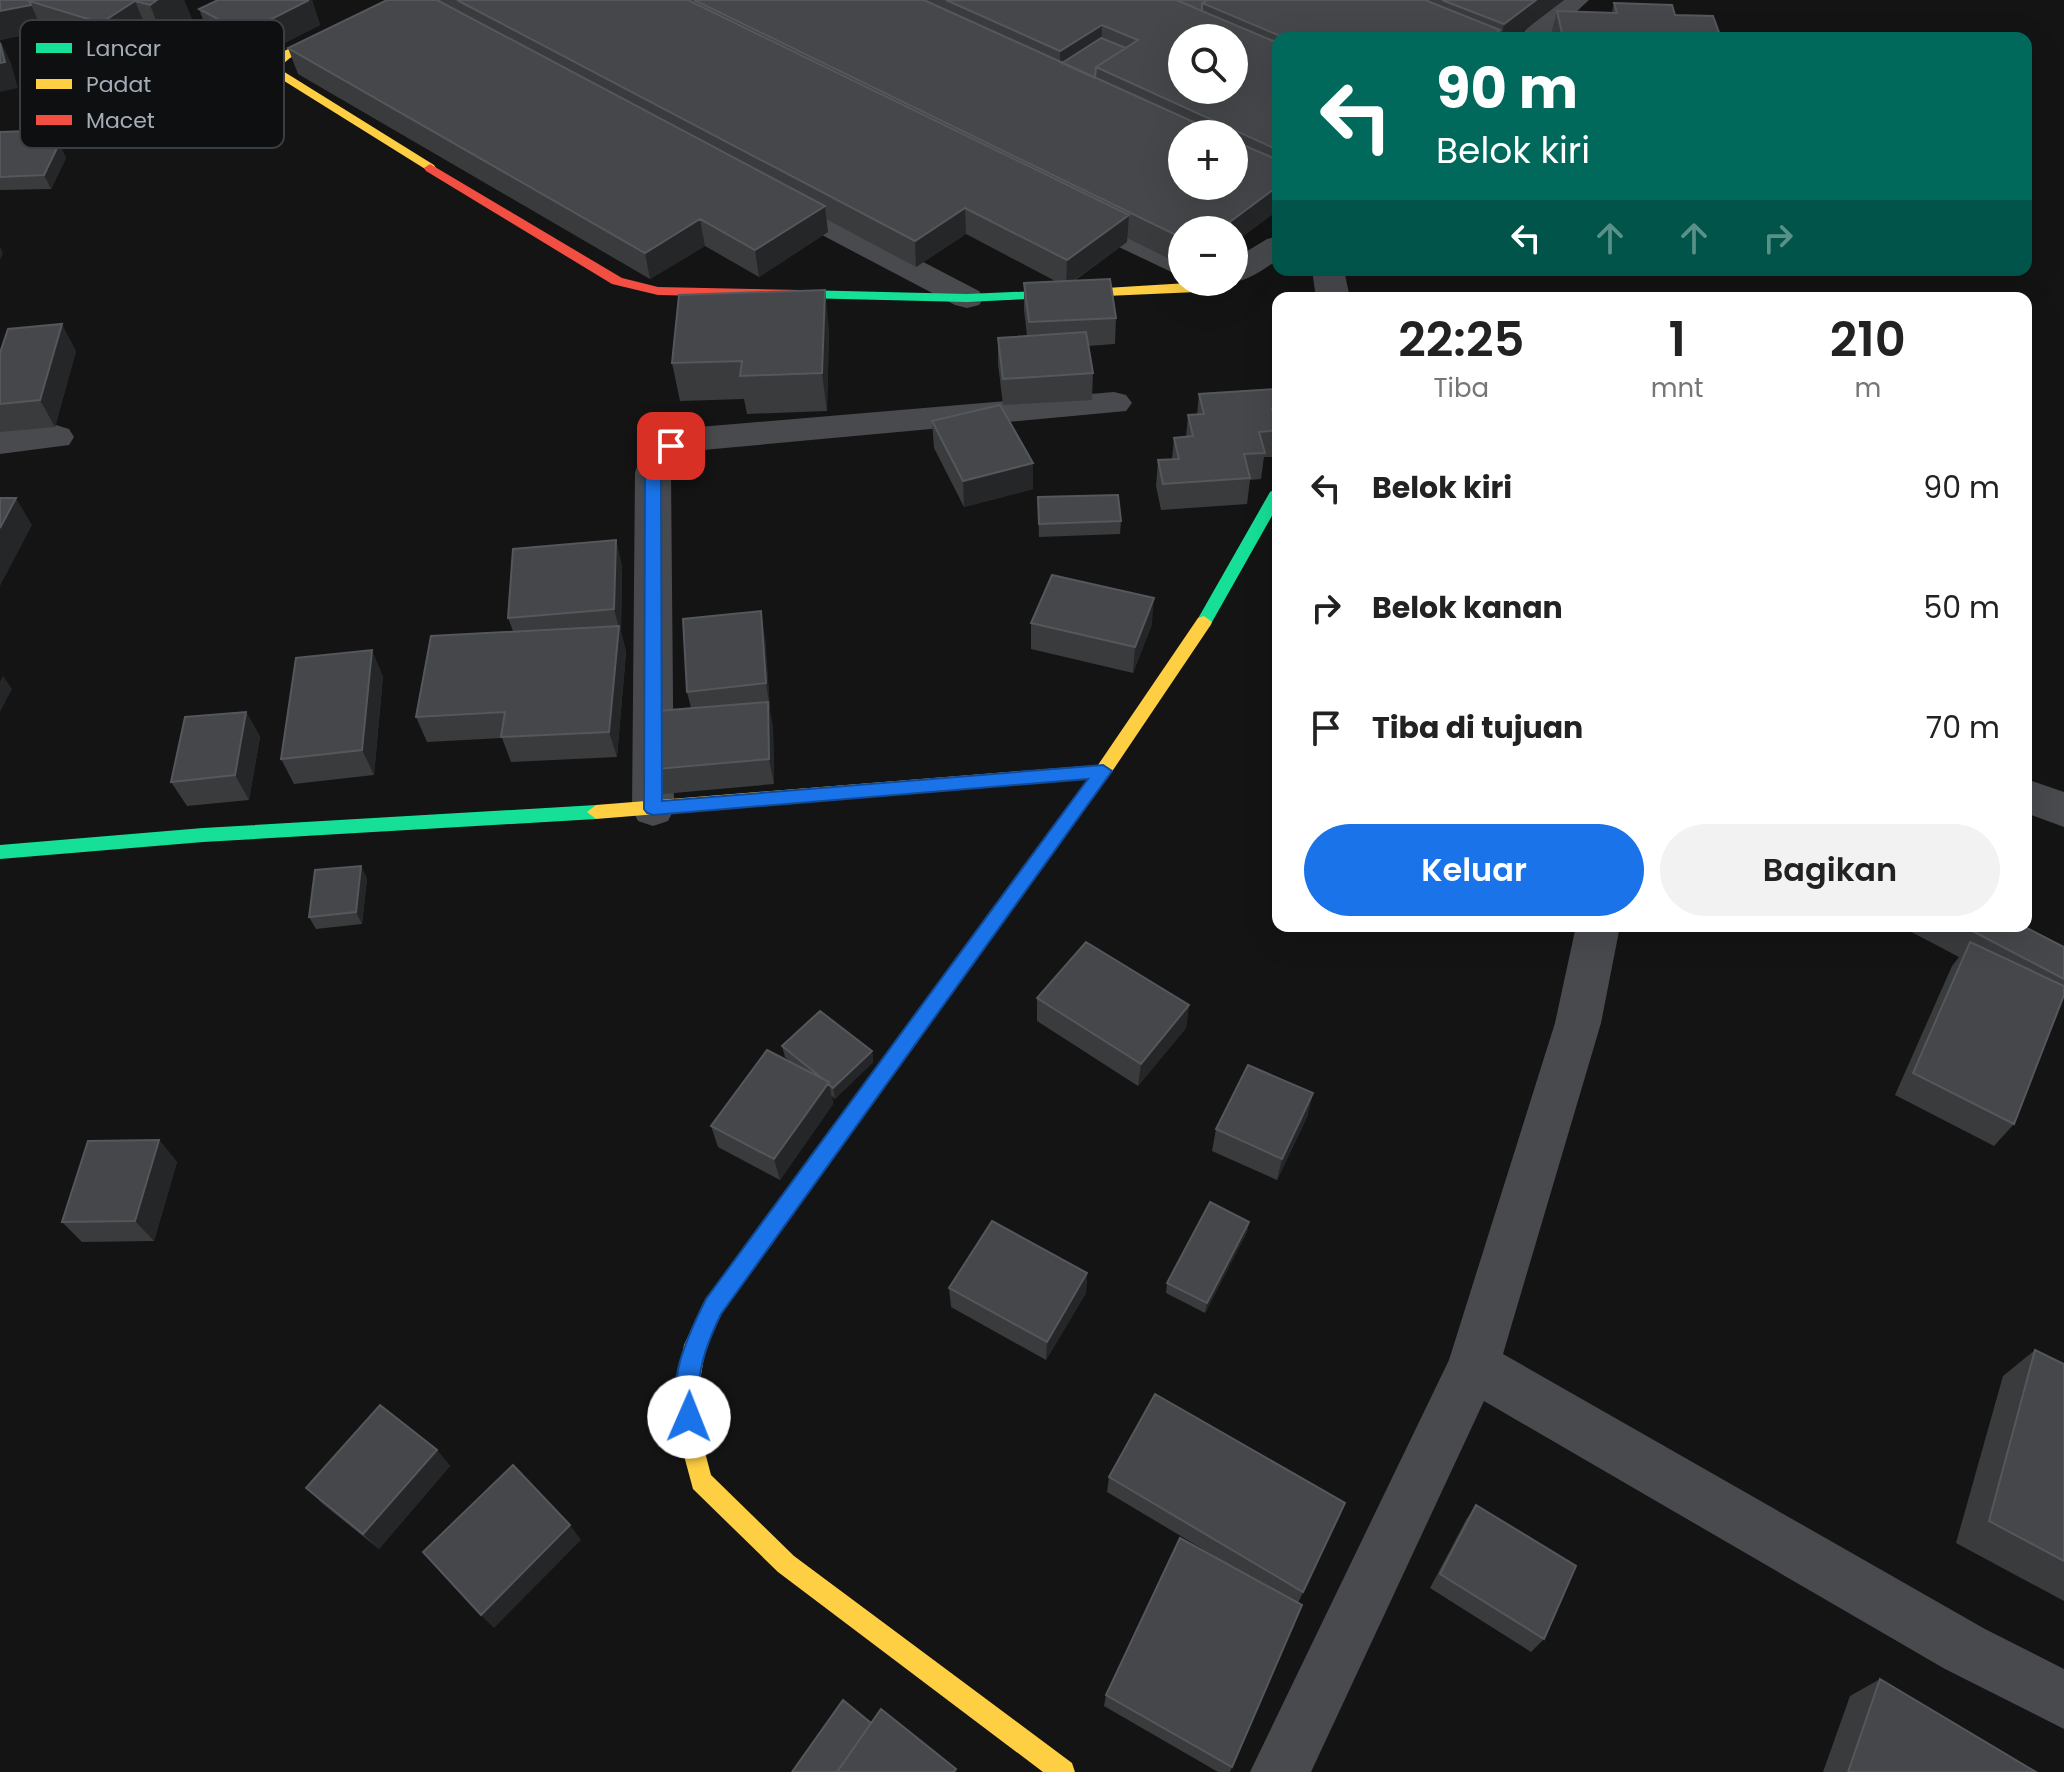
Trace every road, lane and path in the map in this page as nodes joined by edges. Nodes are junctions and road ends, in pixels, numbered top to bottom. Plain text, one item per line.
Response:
1 (403, 0) edge
2 (1575, 0) edge
3 (433, 15) edge
4 (1538, 32) edge
5 (284, 57) edge
6 (284, 79) edge
7 (753, 186) edge
8 (1054, 203) edge
9 (1272, 250) edge
10 (1168, 260) edge
11 (1248, 264) edge
12 (1168, 289) edge
13 (967, 298) junction
14 (1114, 403) dead end
15 (56, 437) dead end
16 (0, 442) edge
17 (1272, 503) edge
18 (1103, 771) junction
19 (2032, 797) edge
20 (653, 809) junction
21 (2064, 810) edge
22 (0, 852) edge
23 (1597, 932) edge
24 (1473, 1366) junction
25 (2064, 1700) edge
26 (1063, 1772) edge
27 (1280, 1772) edge

1 - 3 street
1 - 5 street
2 - 4 street
6 - 13 street
7 - 13 street
8 - 10 street
9 - 11 street
12 - 13 street
14 - 20 street
15 - 16 street
17 - 18 street
18 - 20 street
18 - 26 street
19 - 21 street
20 - 22 street
23 - 24 street
24 - 25 street
24 - 27 street

